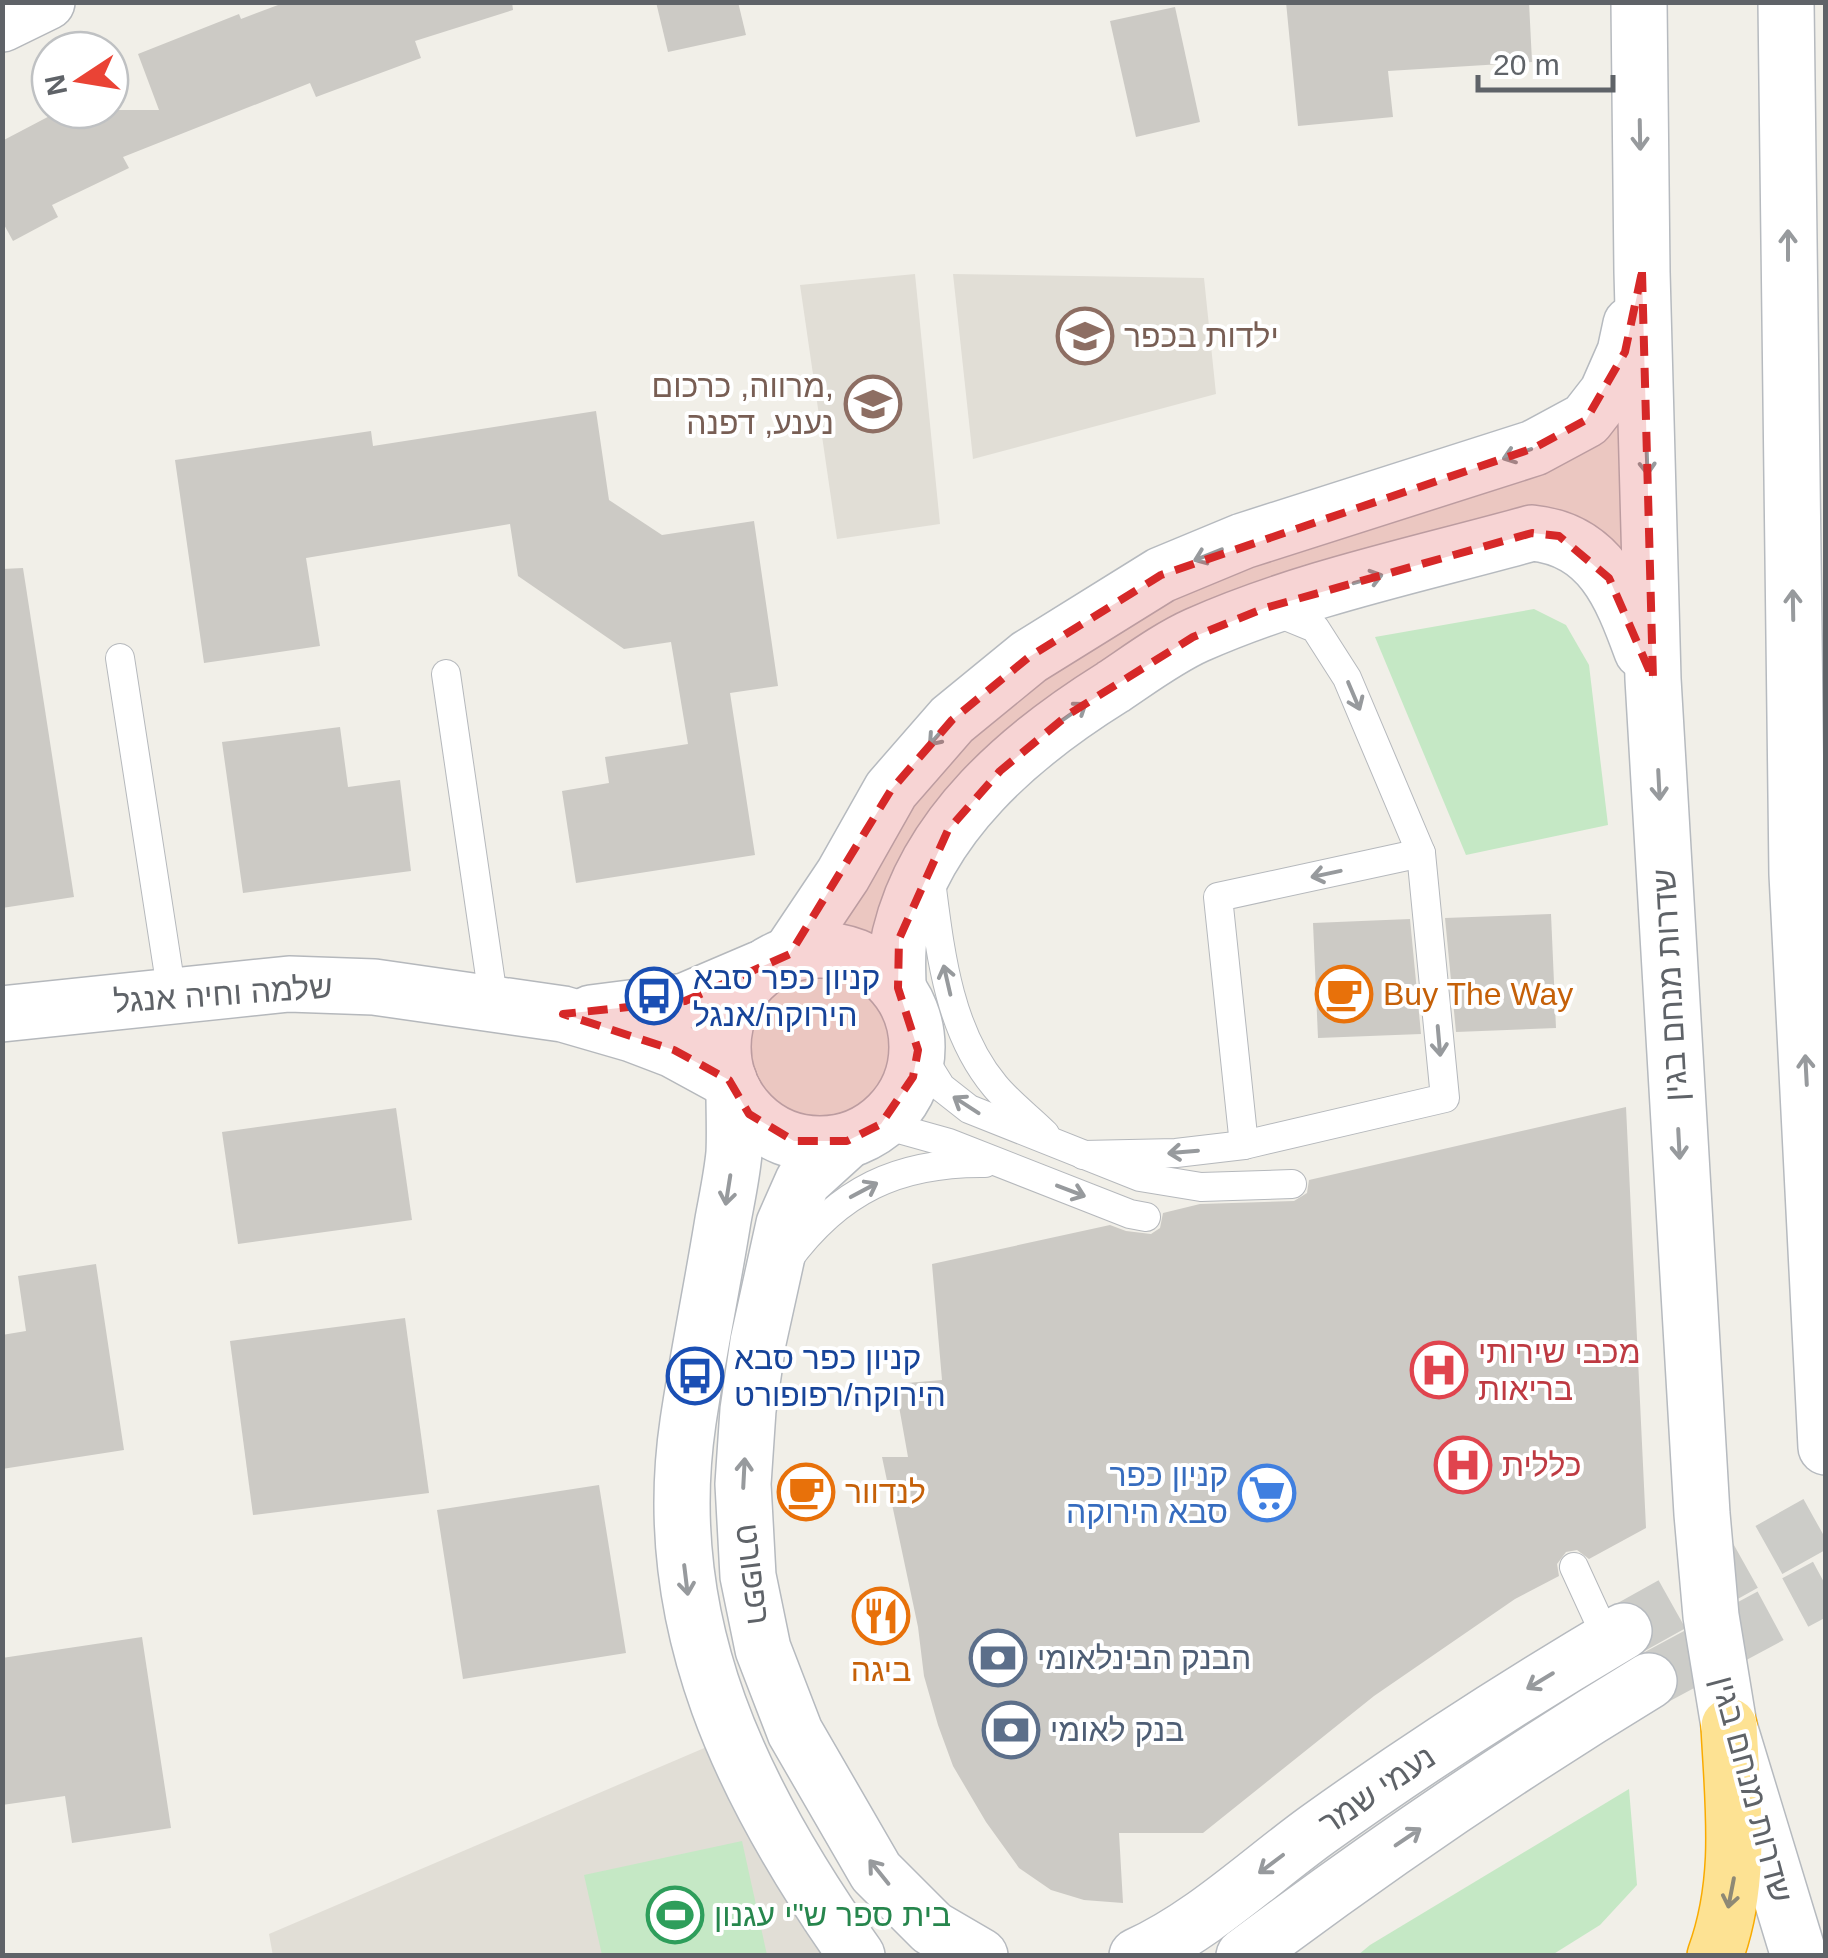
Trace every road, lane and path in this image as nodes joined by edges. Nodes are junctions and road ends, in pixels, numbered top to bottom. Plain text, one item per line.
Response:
1 (46, 2) edge
2 (1639, 2) edge
3 (1786, 2) edge
4 (2, 24) edge
5 (1642, 272) junction
6 (1788, 309) junction
7 (1826, 392) edge
8 (1265, 608) junction
9 (120, 658) dead end
10 (1826, 662) edge
11 (446, 674) dead end
12 (1652, 679) junction
13 (1795, 736) junction
14 (1421, 853) junction
15 (929, 866) junction
16 (775, 962) junction
17 (898, 988) junction
18 (172, 995) junction
19 (494, 1004) junction
20 (2, 1014) edge
21 (563, 1014) junction
22 (918, 1050) junction
23 (731, 1086) junction
24 (864, 1132) junction
25 (1244, 1146) junction
26 (1070, 1150) junction
27 (1001, 1164) junction
28 (1292, 1184) dead end
29 (1146, 1217) dead end
30 (771, 1282) junction
31 (1826, 1447) edge
32 (1574, 1567) dead end
33 (1616, 1636) joint
34 (1649, 1681) tunnel mouth
35 (1730, 1726) junction
36 (857, 1956) edge
37 (980, 1956) edge
38 (1136, 1956) edge
39 (1244, 1956) edge
40 (1715, 1956) edge
41 (1798, 1956) edge

1 - 4 main road
2 -> 5 main road, שדרות מנחם בגין
6 -> 3 main road
5 -> 12 main road, שדרות מנחם בגין
5 -> 16 main road
6 - 7 main road
13 -> 6 main road
8 -> 12 main road
8 -> 14 lane
15 -> 8 main road
9 - 18 lane
10 - 13 main road
11 - 19 lane
12 -> 35 main road, שדרות מנחם בגין
31 -> 13 main road
14 -> 25 lane
14 -> 25 lane
15 - 17 main road
26 -> 15 lane
16 - 17 main road
16 - 21 main road, שלמה וחיה אנגל
16 - 23 main road
17 - 22 main road
18 - 19 main road, שלמה וחיה אנגל
18 - 20 main road, שלמה וחיה אנגל
19 - 21 main road, שלמה וחיה אנגל
21 - 23 main road, שלמה וחיה אנגל
22 - 24 main road
26 -> 22 lane
23 - 24 main road
23 -> 36 main road, רפפורט
24 - 27 lane
24 - 30 main road, רפפורט
25 -> 26 lane
26 - 28 lane
27 -> 29 lane
30 -> 27 lane
37 -> 30 main road, רפפורט
32 - 33 lane
33 -> 38 main road, נעמי שמר
39 -> 34 main road, נעמי שמר
35 -> 40 highway
35 - 41 main road, שדרות מנחם בגין

